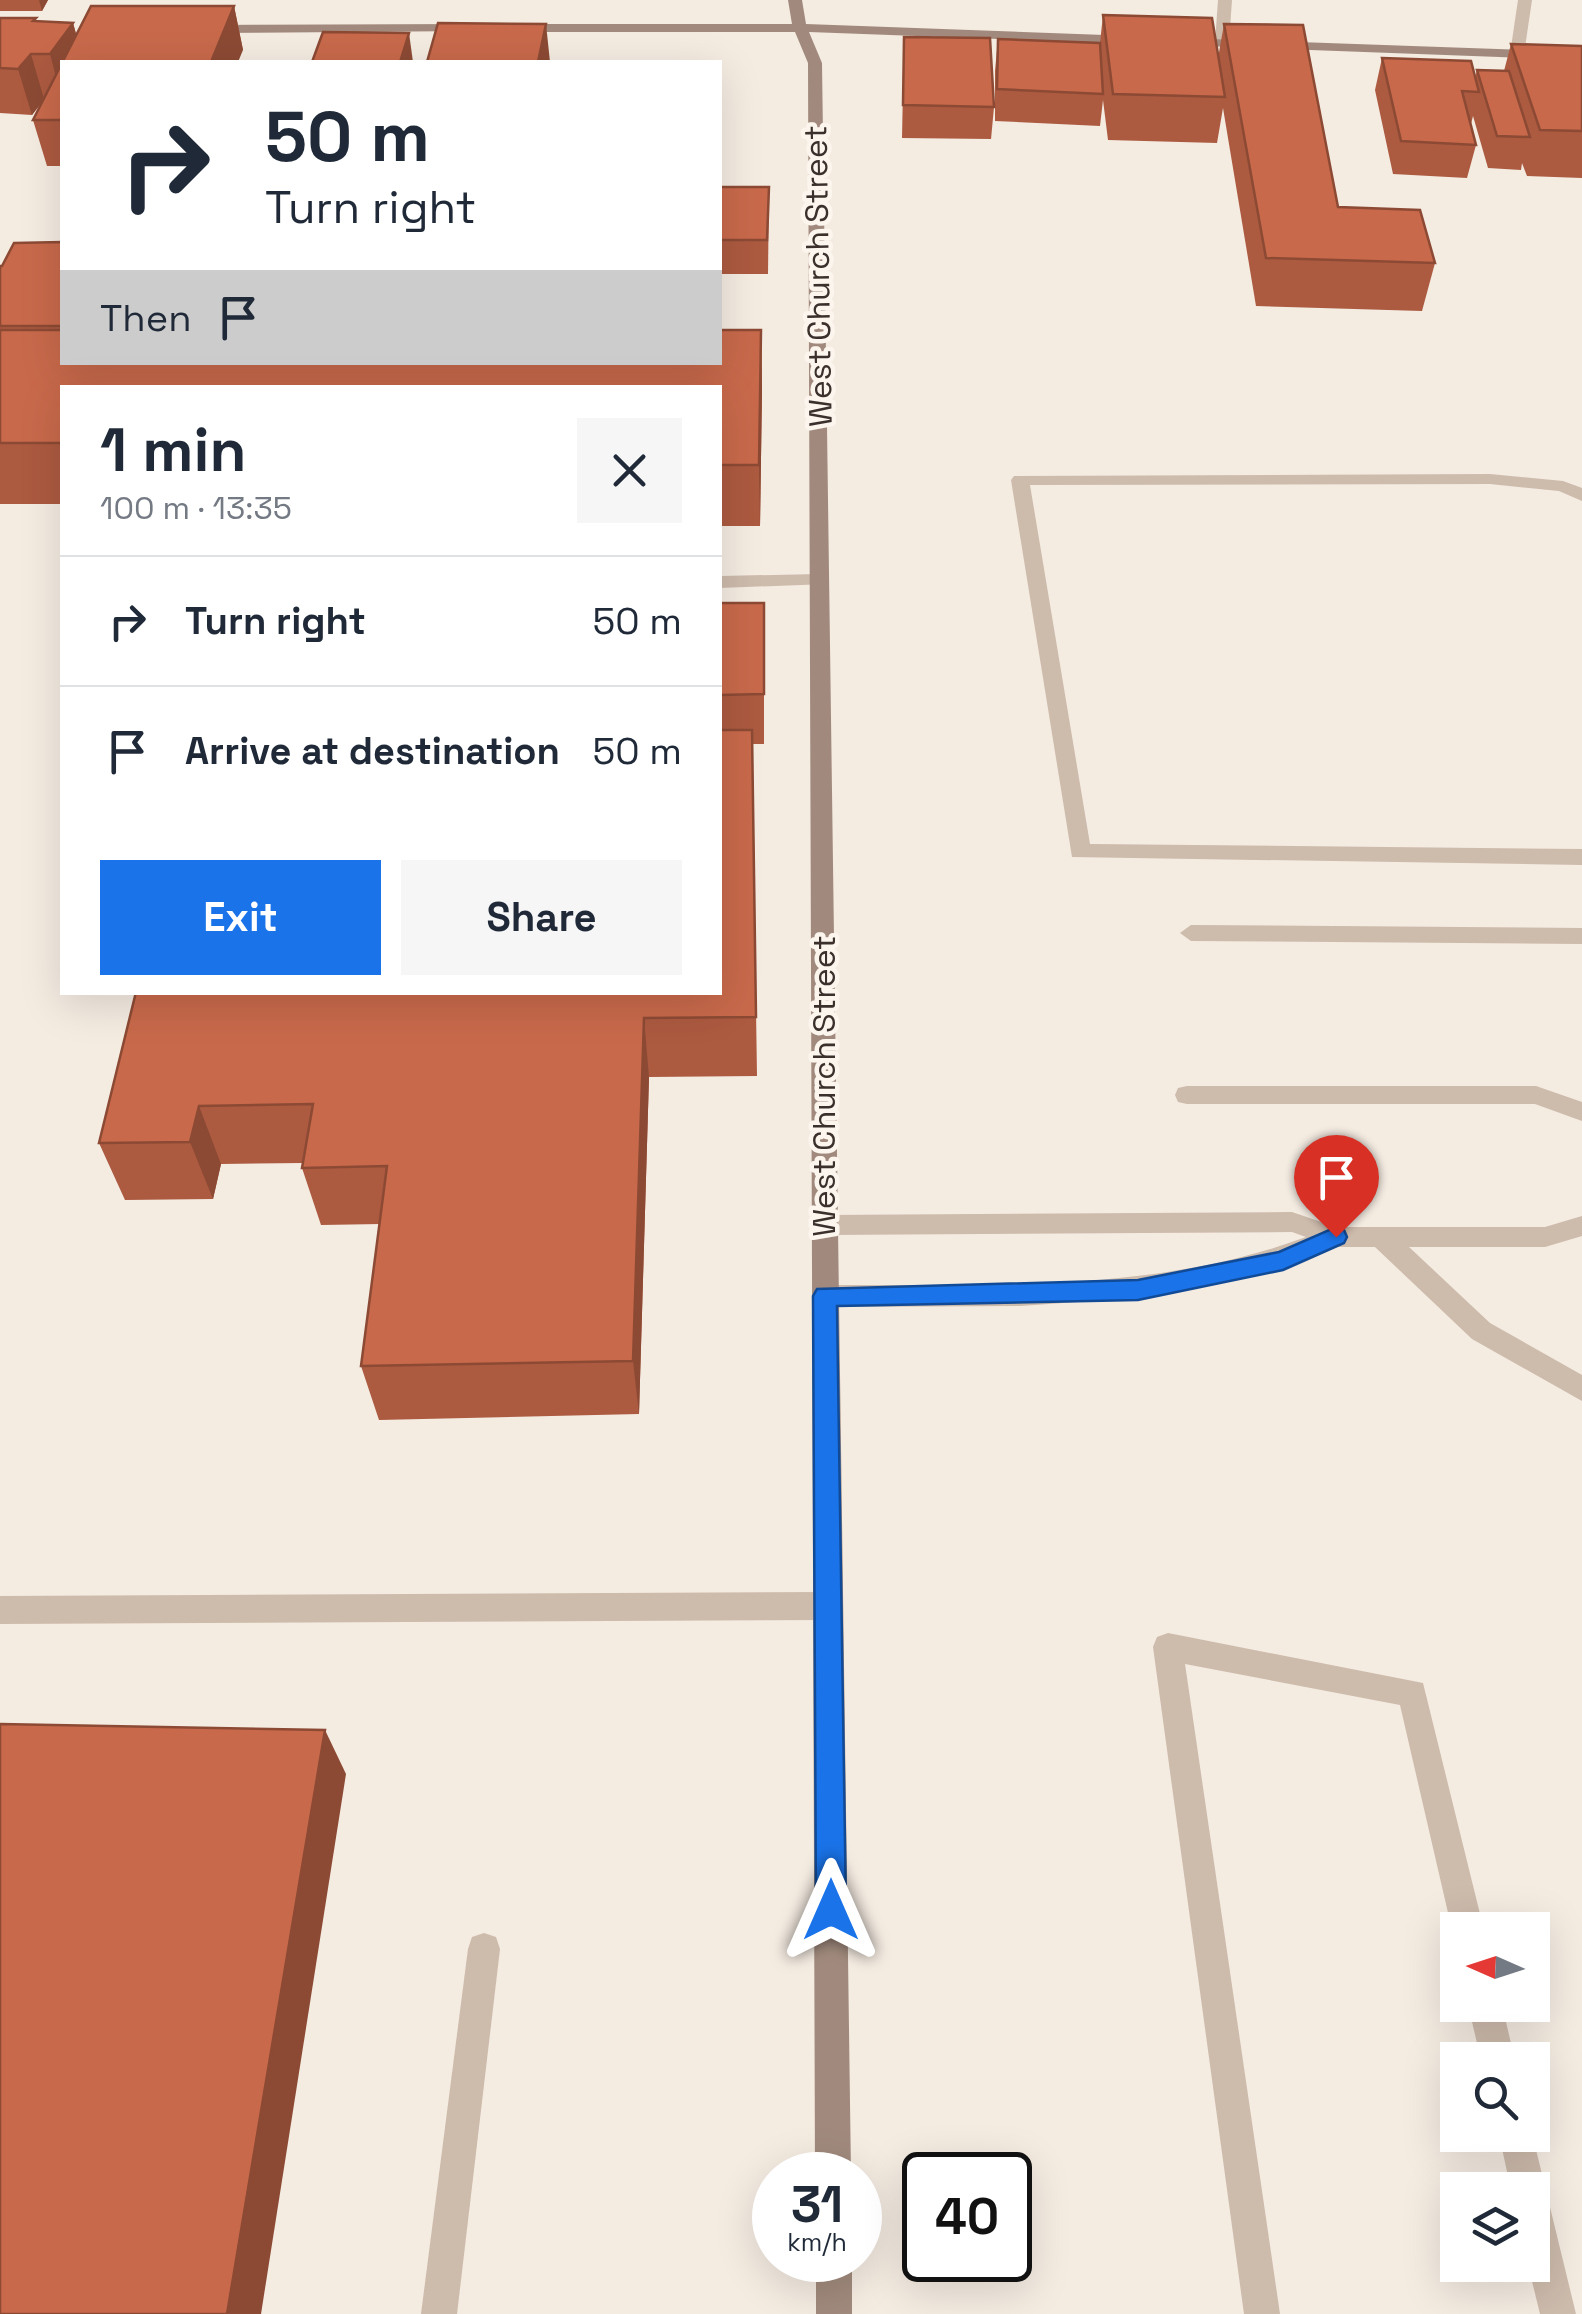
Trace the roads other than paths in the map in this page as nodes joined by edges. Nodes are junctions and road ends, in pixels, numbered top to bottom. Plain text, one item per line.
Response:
1 (795, 0) edge
2 (1225, 0) edge
3 (1525, 0) edge
4 (800, 28) junction
5 (196, 29) edge
6 (1145, 40) edge
7 (1164, 41) edge
8 (1222, 43) junction
9 (1517, 54) junction
10 (1582, 56) edge
11 (1582, 495) edge
12 (820, 580) junction
13 (722, 582) edge
14 (1582, 857) edge
15 (1191, 934) dead end
16 (1582, 936) edge
17 (1187, 1094) dead end
18 (1582, 1112) edge
19 (825, 1225) junction
20 (1582, 1226) edge
21 (1336, 1237) junction
22 (1381, 1237) junction
23 (825, 1296) junction
24 (1582, 1389) edge
25 (828, 1606) junction
26 (0, 1610) edge
27 (1464, 1912) edge
28 (484, 1950) dead end
29 (833, 2152) edge
30 (1550, 2281) edge
31 (834, 2282) edge
32 (440, 2314) edge
33 (834, 2314) edge
34 (1262, 2314) edge
35 (1558, 2314) edge

1 - 4 street, West Church Street
2 - 8 street
3 - 9 street
4 - 5 street
4 - 6 street
4 - 12 street, West Church Street
7 - 8 street
8 - 9 street
9 - 10 street
11 - 14 street
12 - 13 street
12 - 19 street, West Church Street
15 - 16 street
17 - 18 street
19 - 21 street
19 - 23 street, West Church Street
20 - 22 street
21 - 22 street
21 - 23 street
22 - 24 street
23 - 25 street, West Church Street
25 - 26 street
25 - 29 street, West Church Street
27 - 34 street
28 - 32 street
30 - 35 street
31 - 33 street

